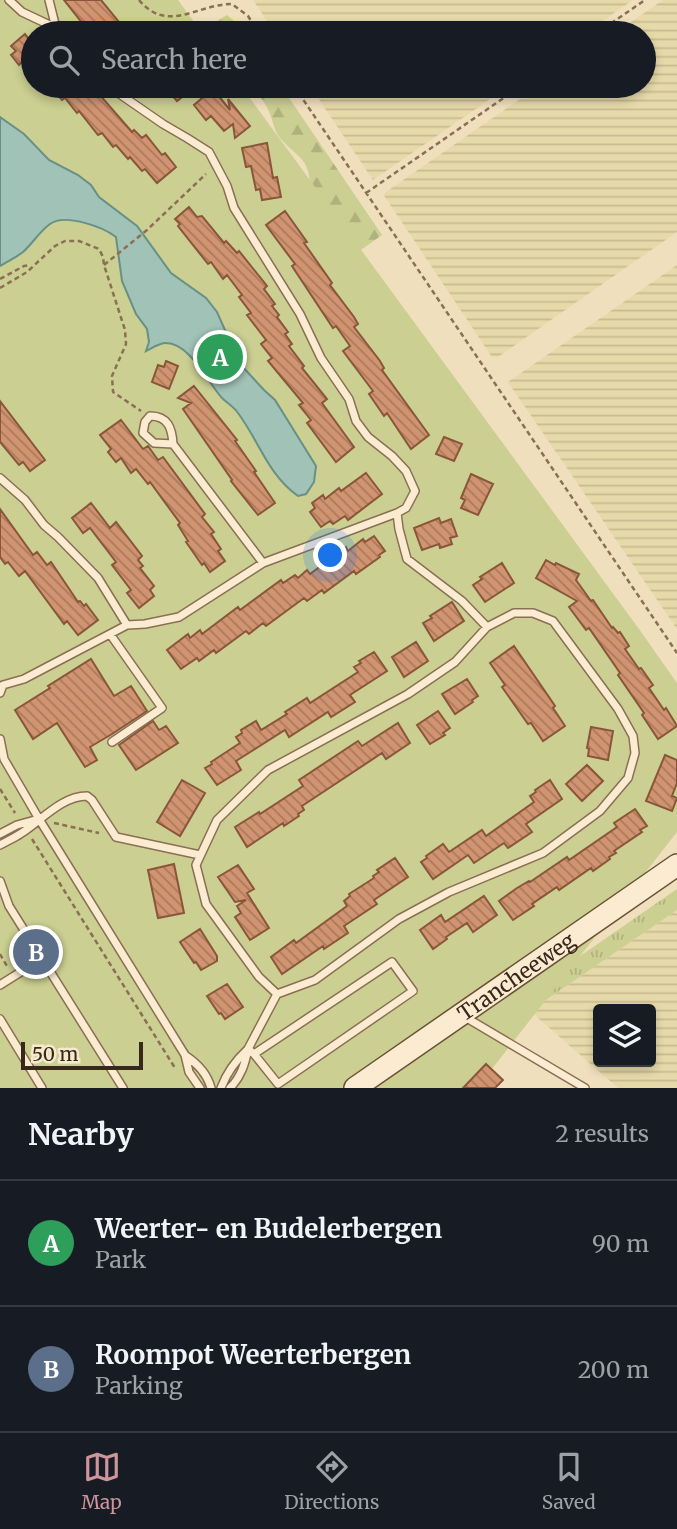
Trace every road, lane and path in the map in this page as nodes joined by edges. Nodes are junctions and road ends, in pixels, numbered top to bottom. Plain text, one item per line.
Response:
1 (9, 0) edge
2 (49, 0) edge
3 (139, 0) edge
4 (645, 0) edge
5 (39, 21) edge
6 (55, 21) edge
7 (251, 21) edge
8 (614, 21) edge
9 (125, 98) edge
10 (302, 98) edge
11 (504, 98) edge
12 (216, 165) junction
13 (366, 193) junction
14 (30, 265) dead end
15 (104, 265) junction
16 (0, 279) edge
17 (0, 288) edge
18 (149, 417) junction
19 (173, 444) junction
20 (0, 478) edge
21 (397, 513) junction
22 (263, 563) junction
23 (127, 625) junction
24 (487, 627) junction
25 (110, 634) junction
26 (677, 653) edge
27 (1, 685) edge
28 (0, 739) edge
29 (112, 742) dead end
30 (0, 789) edge
31 (39, 819) junction
32 (24, 827) junction
33 (0, 834) edge
34 (116, 837) junction
35 (0, 845) edge
36 (200, 855) junction
37 (677, 865) edge
38 (0, 881) edge
39 (43, 958) junction
40 (0, 985) edge
41 (277, 994) junction
42 (461, 1015) junction
43 (0, 1019) edge
44 (251, 1052) junction
45 (186, 1055) junction
46 (180, 1076) dead end
47 (42, 1088) edge
48 (123, 1088) edge
49 (200, 1088) edge
50 (211, 1088) edge
51 (220, 1088) edge
52 (230, 1088) edge
53 (355, 1088) edge
54 (585, 1088) edge

1 - 5 lane
2 - 6 lane
3 - 7 path
4 - 8 path
9 - 12 lane
10 - 13 path
11 - 13 path
12 - 15 path
12 - 21 lane
13 - 26 path
14 - 16 path
15 - 17 path
15 - 18 path
18 - 19 lane
18 - 19 lane
19 - 22 lane
20 - 23 lane
21 - 22 lane
21 - 24 lane
22 - 23 lane
23 - 25 lane
24 - 36 lane
24 - 41 lane
25 - 27 lane
25 - 29 lane
28 - 31 lane
30 - 32 path
31 - 32 lane
31 - 34 path
31 - 34 lane
31 - 45 lane
32 - 33 lane
32 - 35 lane
32 - 46 path
34 - 36 lane
36 - 41 lane
37 - 42 street, Trancheeweg
38 - 39 lane
39 - 40 lane
39 - 48 lane
41 - 44 lane
42 - 53 street, Trancheeweg
42 - 54 lane
43 - 47 lane
44 - 44 lane
44 - 51 lane
44 - 52 lane
45 - 49 lane
45 - 50 lane

